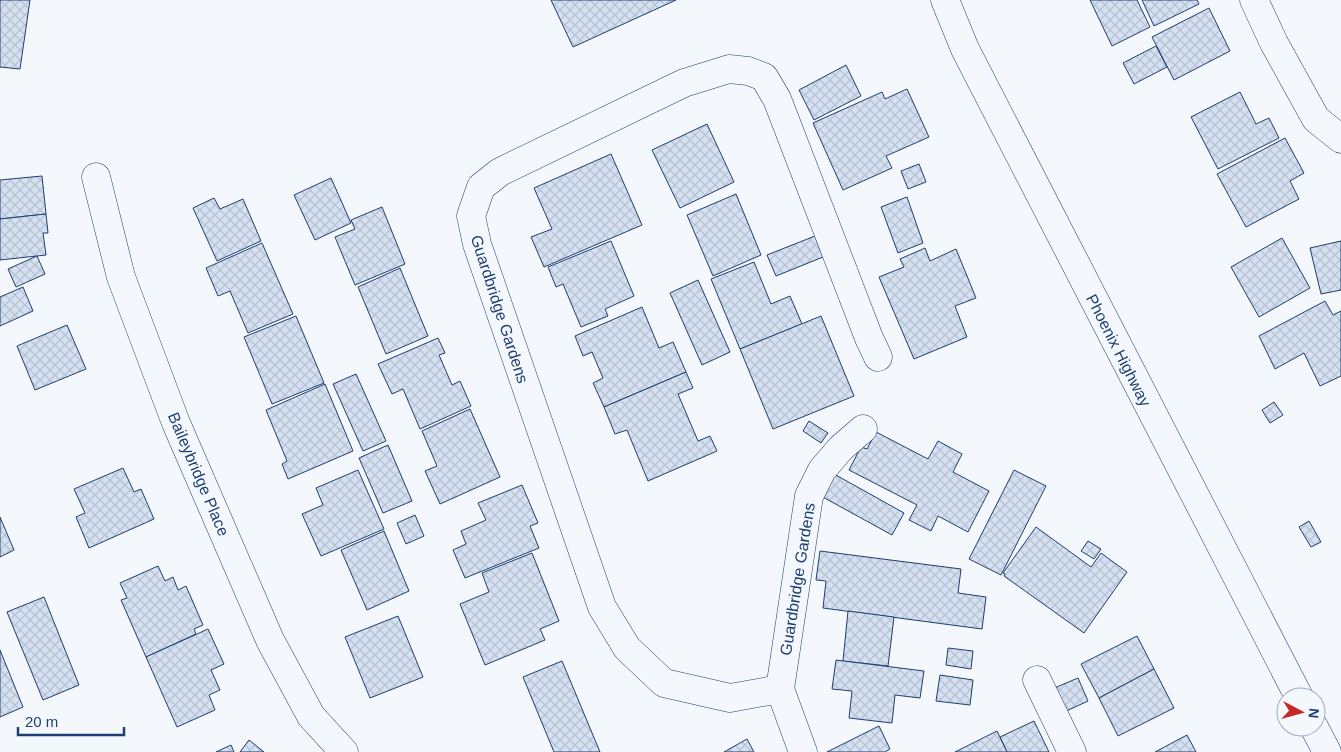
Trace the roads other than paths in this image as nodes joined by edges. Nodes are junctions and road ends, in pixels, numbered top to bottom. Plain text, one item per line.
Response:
1 (945, 0) edge
2 (1254, 0) edge
3 (1341, 139) edge
4 (96, 177) dead end
5 (878, 357) dead end
6 (863, 429) dead end
7 (1037, 680) dead end
8 (1294, 687) edge
9 (780, 689) junction
10 (1319, 737) edge
11 (344, 752) edge
12 (803, 752) edge
13 (1072, 752) edge
14 (1327, 752) edge

1 - 8 street, Phoenix Highway
2 - 3 street
4 - 11 street, Baileybridge Place
5 - 9 street, Guardbridge Gardens
6 - 9 street, Guardbridge Gardens
7 - 13 street
9 - 12 street, Guardbridge Gardens
10 - 14 street

